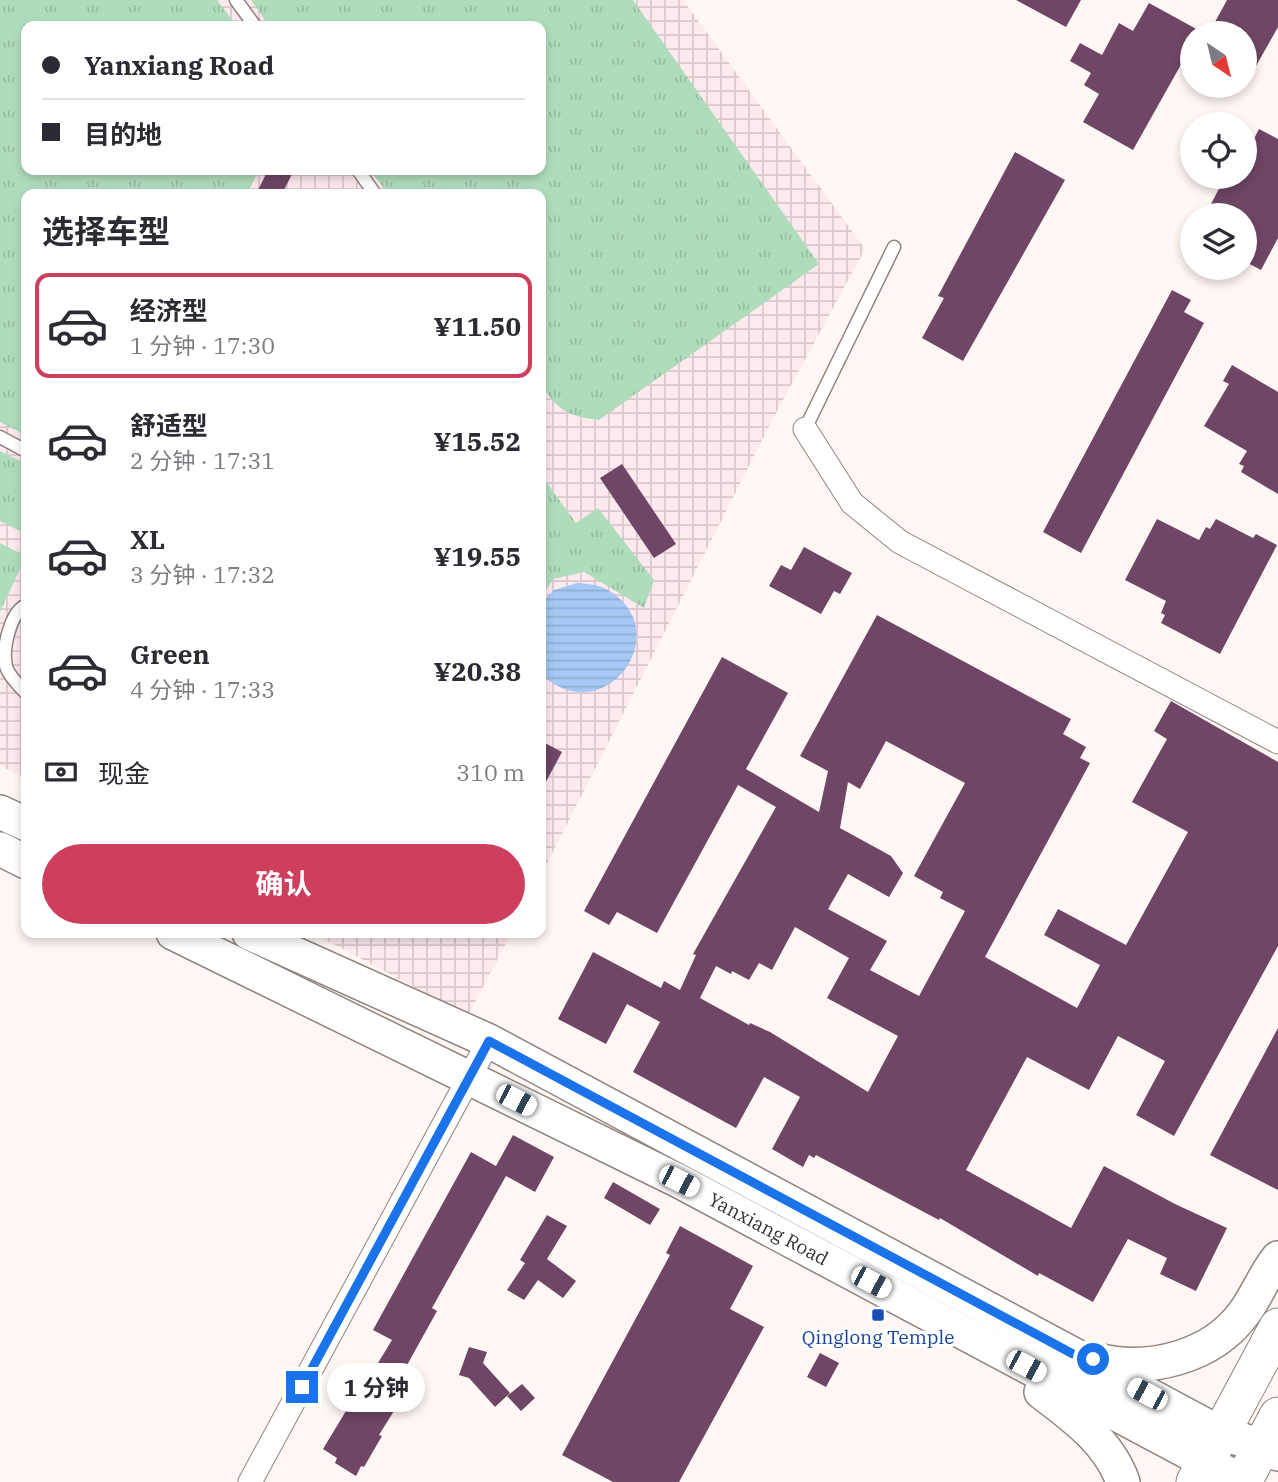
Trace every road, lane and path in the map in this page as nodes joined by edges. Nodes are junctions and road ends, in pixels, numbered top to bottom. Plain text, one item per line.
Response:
1 (236, 0) edge
2 (251, 21) edge
3 (894, 247) dead end
4 (805, 429) joint
5 (0, 437) edge
6 (21, 448) edge
7 (21, 608) edge
8 (21, 686) edge
9 (1278, 742) edge
10 (0, 812) edge
11 (21, 822) edge
12 (0, 849) edge
13 (21, 860) edge
14 (183, 938) edge
15 (260, 938) edge
16 (489, 1041) junction
17 (469, 1076) junction
18 (1278, 1258) edge
19 (1278, 1327) edge
20 (958, 1329) junction
21 (1073, 1354) junction
22 (1273, 1439) edge
23 (1207, 1459) edge
24 (250, 1482) edge
25 (1123, 1482) edge
26 (1243, 1482) edge

1 - 2 lane
3 - 4 lane
4 - 9 street
5 - 6 lane
7 - 8 lane
10 - 11 main road
12 - 13 main road
14 - 17 main road, Yanxiang Road
15 - 16 main road, Yanxiang Road
16 - 17 street
16 - 21 main road, Yanxiang Road
17 - 20 main road, Yanxiang Road
17 - 24 street
18 - 21 main road
19 - 23 main road
20 - 23 main road, Yanxiang Road
20 - 25 main road
21 - 23 main road, Yanxiang Road
22 - 23 main road, Yanxiang Road
22 - 26 main road
23 - 26 main road, Yanxiang Road

